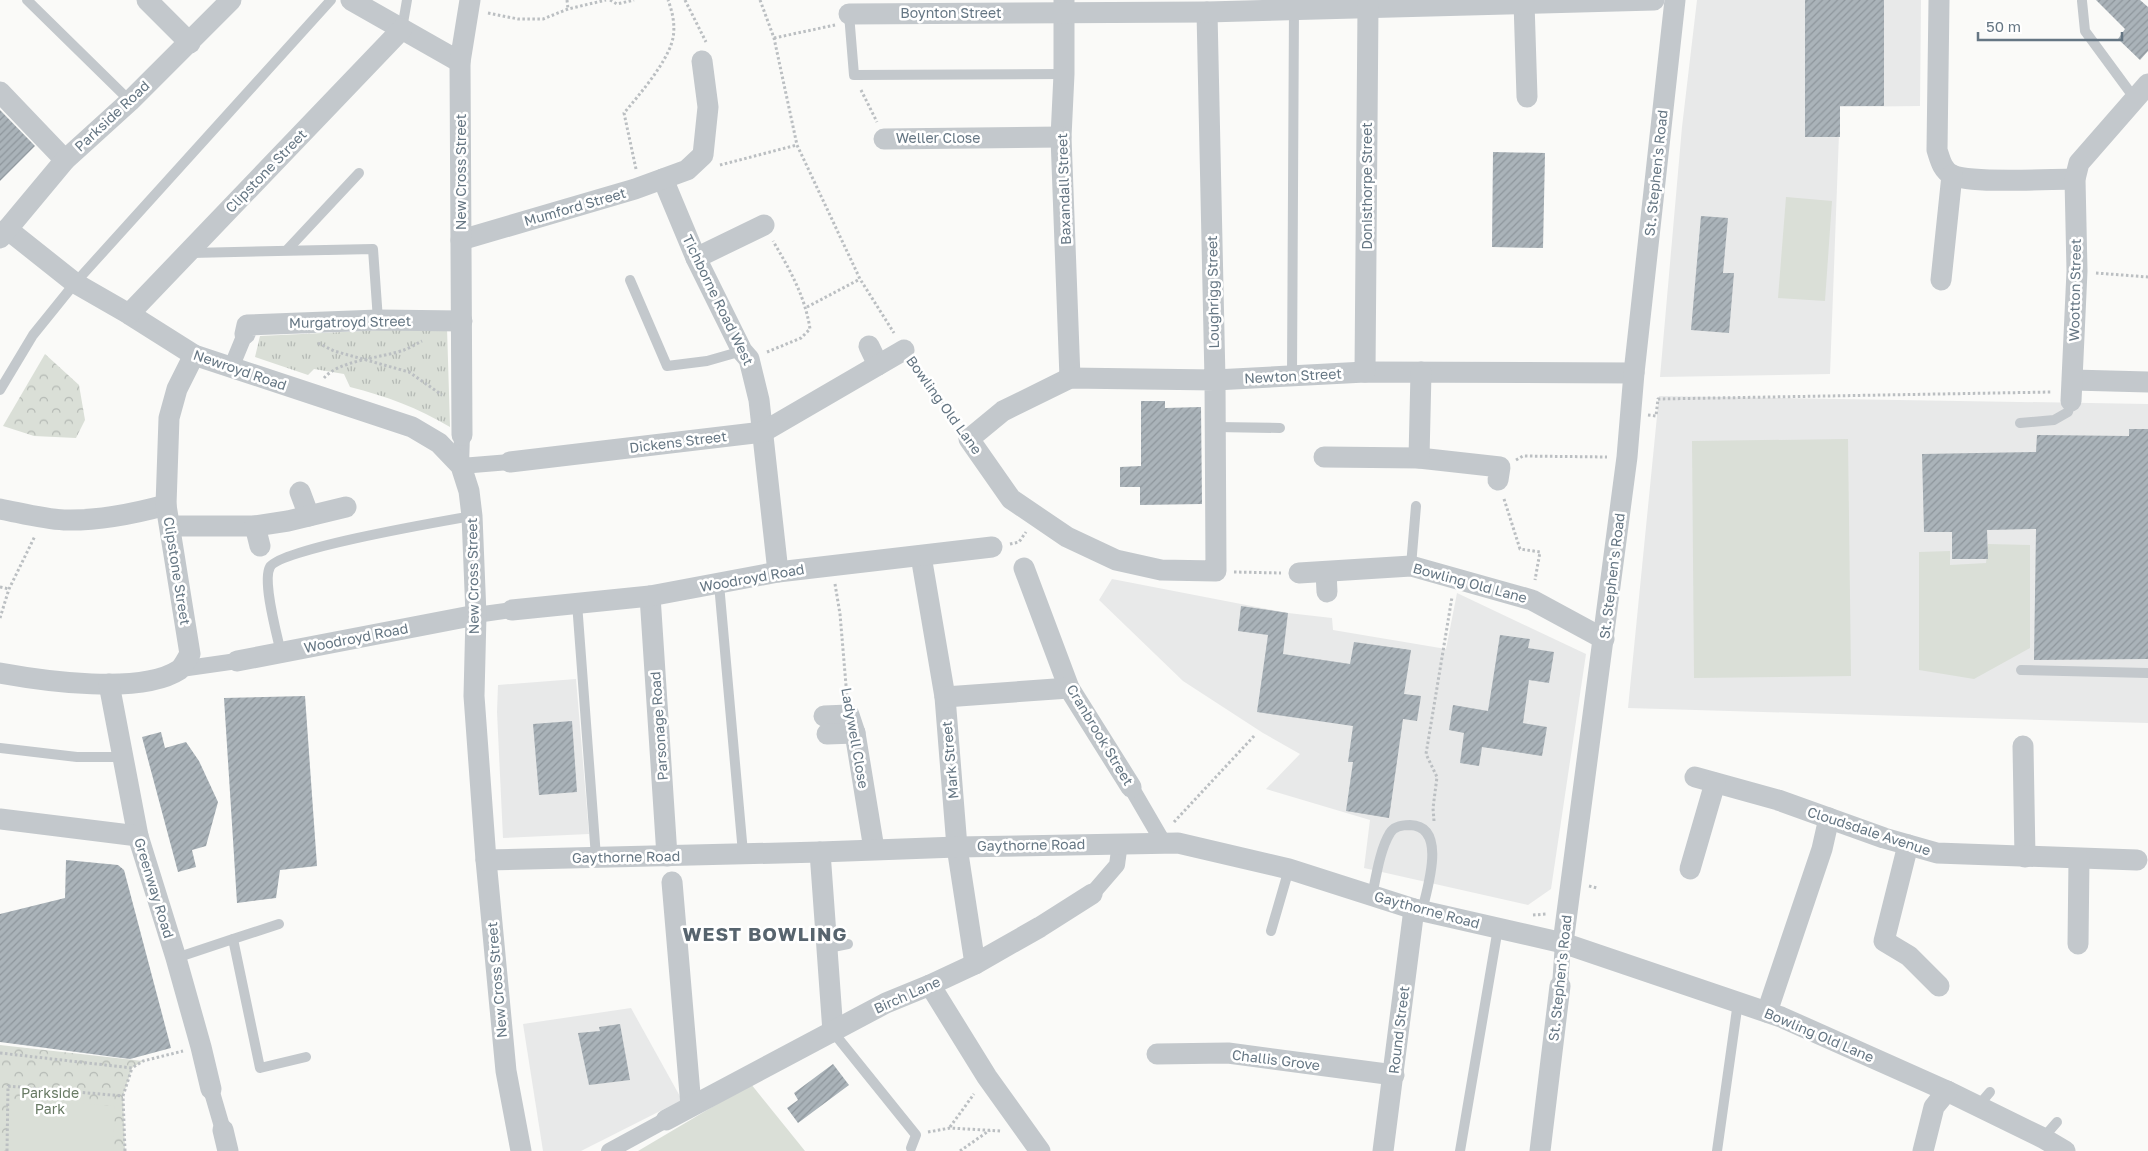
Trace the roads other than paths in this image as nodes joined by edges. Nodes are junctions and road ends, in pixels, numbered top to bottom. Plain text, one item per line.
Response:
1 (27, 0) edge
2 (147, 0) edge
3 (231, 0) edge
4 (331, 0) edge
5 (351, 0) edge
6 (407, 0) edge
7 (1654, 0) edge
8 (1675, 0) edge
9 (1939, 0) edge
10 (2082, 1) edge
11 (1524, 2) junction
12 (1368, 3) edge
13 (470, 4) edge
14 (1294, 4) edge
15 (1064, 6) edge
16 (1206, 12) junction
17 (850, 18) joint
18 (402, 29) junction
19 (190, 42) junction
20 (702, 61) dead end
21 (460, 62) junction
22 (1064, 74) junction
23 (2142, 91) edge
24 (0, 92) edge
25 (1527, 97) dead end
26 (130, 101) junction
27 (1062, 137) junction
28 (884, 139) road end
29 (65, 160) junction
30 (359, 173) dead end
31 (1952, 175) junction
32 (663, 179) junction
33 (2075, 180) junction
34 (764, 225) road end
35 (3, 233) edge
36 (461, 240) junction
37 (287, 250) junction
38 (188, 253) junction
39 (696, 258) junction
40 (630, 280) dead end
41 (1941, 280) dead end
42 (74, 283) junction
43 (129, 314) junction
44 (378, 320) junction
45 (462, 321) junction
46 (245, 334) joint
47 (868, 346) dead end
48 (904, 350) road end
49 (194, 355) junction
50 (746, 355) junction
51 (878, 365) junction
52 (231, 368) junction
53 (1365, 372) junction
54 (1421, 372) junction
55 (1634, 373) junction
56 (1292, 376) junction
57 (1070, 378) junction
58 (1215, 380) junction
59 (2148, 382) edge
60 (0, 390) edge
61 (2072, 391) junction
62 (2020, 423) dead end
63 (1216, 427) junction
64 (1280, 428) dead end
65 (763, 432) junction
66 (462, 435) joint
67 (969, 439) joint
68 (1324, 457) dead end
69 (1419, 458) junction
70 (510, 462) joint
71 (461, 466) junction
72 (1499, 473) road end
73 (300, 492) dead end
74 (346, 506) dead end
75 (1416, 506) dead end
76 (0, 509) edge
77 (168, 515) junction
78 (309, 516) junction
79 (472, 516) junction
80 (992, 547) road end
81 (921, 556) junction
82 (1411, 566) junction
83 (1024, 568) dead end
84 (1216, 571) joint
85 (778, 572) junction
86 (1299, 573) road end
87 (719, 584) junction
88 (650, 596) junction
89 (578, 603) junction
90 (512, 610) joint
91 (476, 615) junction
92 (1604, 639) junction
93 (281, 653) junction
94 (236, 662) joint
95 (181, 669) junction
96 (2021, 670) dead end
97 (0, 673) edge
98 (2148, 673) edge
99 (109, 684) junction
100 (1070, 688) junction
101 (945, 697) junction
102 (825, 725) dead end
103 (2024, 746) dead end
104 (0, 748) edge
105 (123, 757) junction
106 (1695, 777) dead end
107 (1715, 783) junction
108 (1131, 787) joint
109 (1829, 818) junction
110 (0, 819) edge
111 (138, 836) junction
112 (1162, 840) junction
113 (1120, 843) junction
114 (1908, 845) junction
115 (957, 847) junction
116 (874, 850) junction
117 (820, 852) junction
118 (743, 853) junction
119 (667, 856) junction
120 (596, 857) junction
121 (2025, 857) junction
122 (2079, 859) junction
123 (486, 860) junction
124 (2137, 860) dead end
125 (1289, 869) junction
126 (1690, 869) dead end
127 (672, 882) joint
128 (1092, 894) joint
129 (1372, 896) junction
130 (1418, 910) junction
131 (280, 924) dead end
132 (1498, 928) junction
133 (1271, 931) dead end
134 (233, 939) junction
135 (1563, 943) junction
136 (2078, 944) dead end
137 (176, 958) junction
138 (975, 964) junction
139 (930, 986) junction
140 (1560, 986) joint
141 (1939, 986) dead end
142 (1738, 1002) junction
143 (1767, 1012) junction
144 (832, 1032) junction
145 (1157, 1054) dead end
146 (306, 1058) dead end
147 (1394, 1075) junction
148 (211, 1089) joint
149 (1947, 1091) junction
150 (690, 1106) junction
151 (666, 1120) joint
152 (2057, 1122) dead end
153 (223, 1130) joint
154 (2043, 1138) junction
155 (1036, 1145) edge
156 (911, 1148) dead end
157 (228, 1151) edge
158 (521, 1151) edge
159 (609, 1151) edge
160 (1383, 1151) edge
161 (1460, 1151) edge
162 (1540, 1151) edge
163 (1717, 1151) edge
164 (1923, 1151) edge
165 (2065, 1151) edge

1 - 26 lane
2 - 19 street
3 - 19 street, Parkside Road
4 - 42 lane
5 - 18 street
6 - 18 lane
7 - 11 street, Boynton Street
8 - 55 street, St. Stephen's Road
9 - 31 street
10 - 23 lane
11 - 12 street, Boynton Street
11 - 25 street
12 - 14 street, Boynton Street
12 - 53 street, Donisthorpe Street
13 - 21 street, New Cross Street
14 - 16 street, Boynton Street
14 - 56 lane
15 - 16 street, Boynton Street
15 - 17 street, Boynton Street
15 - 22 street, Baxandall Street
16 - 58 street, Loughrigg Street
17 - 22 lane
18 - 21 street
18 - 38 street, Clipstone Street
19 - 26 street, Parkside Road
20 - 32 street, Mumford Street
21 - 36 street, New Cross Street
22 - 27 street, Baxandall Street
23 - 33 street
24 - 29 street
26 - 29 street, Parkside Road
27 - 28 street, Weller Close
27 - 57 street, Baxandall Street
29 - 35 street, Parkside Road
30 - 37 lane
31 - 33 street
31 - 41 street
32 - 36 street, Mumford Street
32 - 39 street, Tichborne Road West
33 - 61 street, Wootton Street
34 - 39 street
35 - 42 street, Newroyd Road
36 - 45 street, New Cross Street
37 - 38 lane
37 - 44 lane
38 - 43 street, Clipstone Street
39 - 50 street, Tichborne Road West
40 - 50 lane
42 - 43 street, Newroyd Road
42 - 60 lane
43 - 49 street, Newroyd Road
44 - 45 street, Murgatroyd Street
44 - 46 street, Murgatroyd Street
45 - 66 street, New Cross Street
46 - 52 street
47 - 51 street
48 - 51 street, Dickens Street
49 - 52 street, Newroyd Road
49 - 77 street, Clipstone Street
50 - 65 street, Tichborne Road West
51 - 65 street, Dickens Street
52 - 71 street, Newroyd Road
53 - 54 street, Newton Street
53 - 56 street, Newton Street
54 - 55 street, Newton Street
54 - 69 street
55 - 92 street, St. Stephen's Road
56 - 58 street, Newton Street
57 - 58 street, Newton Street
57 - 67 street, Newton Street
58 - 63 street, Loughrigg Street
59 - 61 street
61 - 62 lane
63 - 64 lane
63 - 84 street, Loughrigg Street
65 - 70 street, Dickens Street
65 - 85 street, Tichborne Road West
66 - 71 street, New Cross Street
67 - 84 street, Bowling Old Lane
68 - 69 street
69 - 72 street
70 - 71 street, Dickens Street
71 - 79 street, New Cross Street
73 - 78 street
74 - 78 street
75 - 82 lane
76 - 77 street
77 - 78 street
77 - 95 street, Clipstone Street
79 - 91 street, New Cross Street
79 - 93 lane
80 - 81 street, Woodroyd Road
81 - 85 street, Woodroyd Road
81 - 101 street, Mark Street
82 - 86 street, Bowling Old Lane
82 - 92 street, Bowling Old Lane
83 - 100 street, Cranbrook Street
85 - 87 street, Woodroyd Road
87 - 88 street, Woodroyd Road
87 - 118 lane
88 - 89 street, Woodroyd Road
88 - 119 street, Parsonage Road
89 - 90 street, Woodroyd Road
89 - 120 lane
90 - 91 street
91 - 93 street, Woodroyd Road
91 - 123 street, New Cross Street
92 - 135 street, St. Stephen's Road
93 - 94 street, Woodroyd Road
94 - 95 street
95 - 99 street
96 - 98 lane
97 - 99 street
99 - 105 street, Greenway Road
100 - 101 street
100 - 108 street, Cranbrook Street
101 - 115 street, Mark Street
102 - 116 street, Ladywell Close
103 - 121 street
104 - 105 lane
105 - 111 street, Greenway Road
106 - 107 street, Cloudsdale Avenue
107 - 109 street, Cloudsdale Avenue
107 - 126 street
108 - 112 street, Cranbrook Street
109 - 114 street, Cloudsdale Avenue
109 - 143 street
110 - 111 street
111 - 137 street, Greenway Road
112 - 113 street, Gaythorne Road
112 - 125 street, Gaythorne Road
113 - 115 street, Gaythorne Road
113 - 128 street, Birch Lane
114 - 121 street, Cloudsdale Avenue
114 - 141 street
115 - 116 street, Gaythorne Road
115 - 138 street, Mark Street
116 - 117 street, Gaythorne Road
117 - 118 street, Gaythorne Road
117 - 144 street
118 - 119 street, Gaythorne Road
119 - 120 street, Gaythorne Road
119 - 127 street
120 - 123 street, Gaythorne Road
121 - 122 street, Cloudsdale Avenue
122 - 124 street, Cloudsdale Avenue
122 - 136 street
123 - 158 street, New Cross Street
125 - 129 street, Gaythorne Road
125 - 133 lane
127 - 150 street
128 - 138 street, Birch Lane
129 - 130 street, Gaythorne Road
129 - 130 lane
130 - 132 street, Gaythorne Road
130 - 147 street, Round Street
131 - 134 lane
132 - 135 street, Gaythorne Road
132 - 161 lane
134 - 137 lane
134 - 146 lane
135 - 140 street, St. Stephen's Road
135 - 142 street, Bowling Old Lane
137 - 148 street, Greenway Road
138 - 139 street, Birch Lane
139 - 144 street, Birch Lane
139 - 155 street
140 - 162 street, St. Stephen's Road
142 - 143 street, Bowling Old Lane
142 - 163 lane
143 - 149 street, Bowling Old Lane
144 - 150 street, Birch Lane
144 - 156 lane
145 - 147 street, Challis Grove
147 - 160 street, Round Street
148 - 153 street
149 - 154 street, Bowling Old Lane
149 - 164 street
150 - 151 street, Birch Lane
151 - 159 street
152 - 154 lane
153 - 157 street
154 - 165 street, Bowling Old Lane

